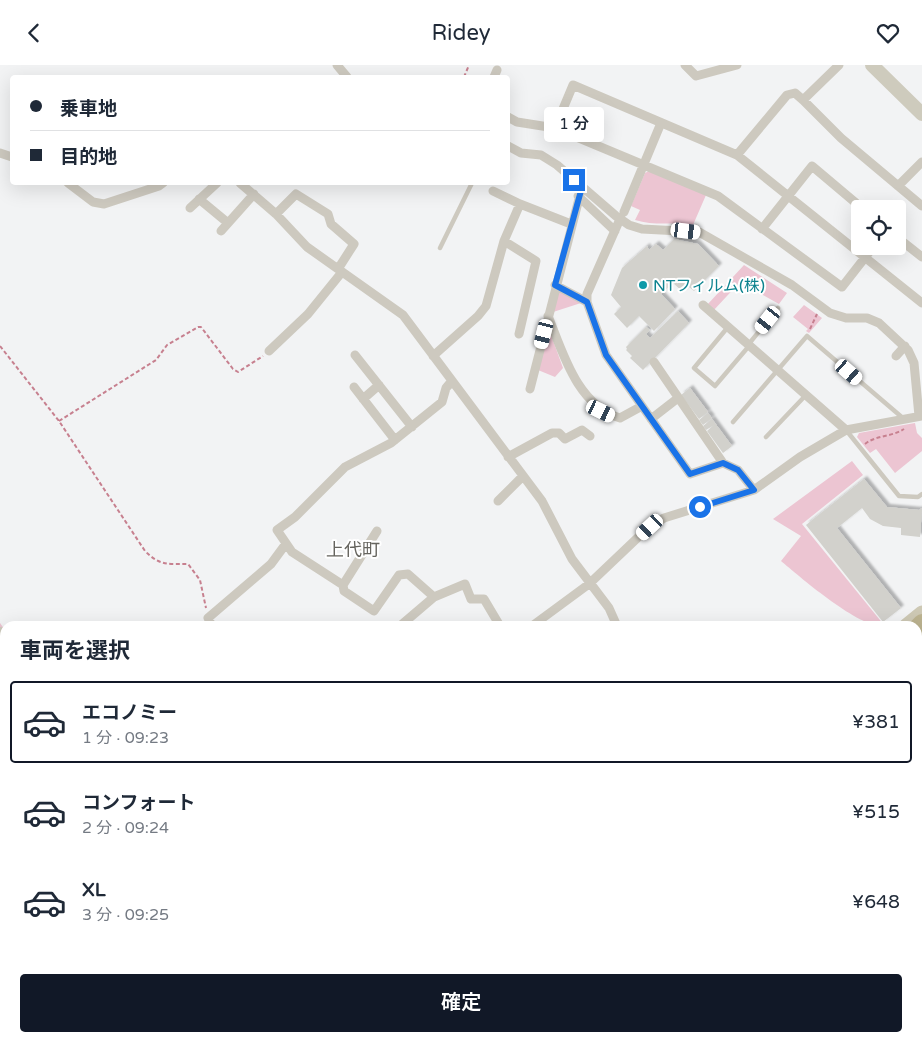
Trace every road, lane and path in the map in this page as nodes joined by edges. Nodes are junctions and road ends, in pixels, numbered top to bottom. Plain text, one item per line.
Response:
1 (337, 65) edge
2 (685, 65) edge
3 (737, 65) edge
4 (839, 65) edge
5 (872, 65) edge
6 (345, 75) edge
7 (803, 100) junction
8 (921, 110) edge
9 (510, 118) edge
10 (661, 123) junction
11 (555, 128) junction
12 (510, 147) edge
13 (737, 155) junction
14 (922, 162) edge
15 (644, 165) junction
16 (71, 185) edge
17 (160, 185) edge
18 (215, 185) edge
19 (243, 185) edge
20 (471, 185) edge
21 (898, 186) junction
22 (582, 187) junction
23 (493, 191) dead end
24 (254, 194) junction
25 (789, 195) junction
26 (578, 197) junction
27 (199, 199) junction
28 (852, 200) edge
29 (520, 205) junction
30 (922, 206) edge
31 (190, 208) dead end
32 (276, 214) junction
33 (622, 215) junction
34 (228, 223) junction
35 (571, 224) junction
36 (762, 229) junction
37 (221, 231) dead end
38 (615, 231) junction
39 (504, 241) junction
40 (906, 244) edge
41 (440, 248) dead end
42 (865, 257) junction
43 (922, 257) edge
44 (340, 271) junction
45 (555, 285) junction
46 (587, 302) junction
47 (922, 303) edge
48 (703, 305) dead end
49 (778, 308) dead end
50 (818, 313) dead end
51 (548, 316) junction
52 (728, 327) junction
53 (519, 334) dead end
54 (807, 336) junction
55 (749, 345) junction
56 (0, 346) edge
57 (905, 346) junction
58 (269, 351) joint
59 (355, 355) dead end
60 (433, 356) junction
61 (896, 356) dead end
62 (654, 362) dead end
63 (777, 370) junction
64 (451, 382) junction
65 (379, 385) junction
66 (354, 387) dead end
67 (530, 389) dead end
68 (806, 395) junction
69 (678, 398) junction
70 (363, 399) junction
71 (642, 406) junction
72 (921, 416) edge
73 (651, 419) junction
74 (905, 420) junction
75 (59, 421) junction
76 (733, 422) dead end
77 (412, 427) junction
78 (846, 430) junction
79 (894, 435) dead end
80 (590, 436) dead end
81 (766, 437) dead end
82 (395, 440) junction
83 (863, 445) dead end
84 (508, 457) junction
85 (723, 463) junction
86 (523, 476) junction
87 (754, 490) junction
88 (922, 494) edge
89 (498, 501) dead end
90 (377, 531) dead end
91 (285, 545) junction
92 (589, 584) junction
93 (343, 585) junction
94 (434, 597) junction
95 (922, 613) edge
96 (210, 621) edge
97 (211, 621) edge
98 (406, 621) edge
99 (497, 621) edge
100 (540, 621) edge
101 (614, 621) edge
102 (912, 621) edge

1 - 6 street
2 - 3 street
4 - 7 street
5 - 8 street
7 - 13 street
7 - 21 street
9 - 11 street
10 - 11 street
10 - 13 street
10 - 15 street
11 - 15 street
12 - 22 street
13 - 25 street
14 - 21 street
15 - 33 street
15 - 36 street
16 - 17 street
18 - 27 street
19 - 24 street
20 - 41 lane
21 - 30 street
22 - 26 street
22 - 33 street
23 - 29 street
24 - 32 street
24 - 34 street
25 - 28 street
25 - 36 street
25 - 42 street
26 - 35 street
26 - 38 street
27 - 31 street
27 - 34 street
29 - 35 street
29 - 39 street
32 - 44 street
32 - 44 street
33 - 38 street
33 - 57 street
34 - 37 street
35 - 45 street
36 - 42 street
38 - 46 street
39 - 53 street
39 - 60 street
40 - 43 street
42 - 47 street
44 - 58 street
44 - 60 street
45 - 46 street
45 - 51 street
46 - 71 street
48 - 52 street
49 - 55 lane
50 - 54 path
51 - 67 street
51 - 71 street
52 - 55 street
52 - 55 lane
54 - 63 lane
54 - 74 lane
55 - 63 street
56 - 75 path
57 - 61 street
57 - 72 street
58 - 75 path
59 - 65 street
60 - 64 street
62 - 69 street
63 - 68 street
63 - 76 lane
64 - 77 street
64 - 84 street
65 - 70 street
65 - 77 street
66 - 70 street
68 - 78 street
68 - 81 lane
69 - 73 street
69 - 85 street
70 - 82 street
71 - 73 street
72 - 74 street
73 - 85 street
74 - 78 street
75 - 96 path
77 - 82 street
78 - 87 street
78 - 88 lane
79 - 83 path
80 - 84 street
82 - 91 street
84 - 86 street
85 - 87 street
86 - 89 street
86 - 92 street
87 - 92 street
90 - 93 street
91 - 93 street
91 - 97 street
92 - 100 street
92 - 101 street
93 - 94 street
94 - 98 street
94 - 99 street
95 - 102 main road

